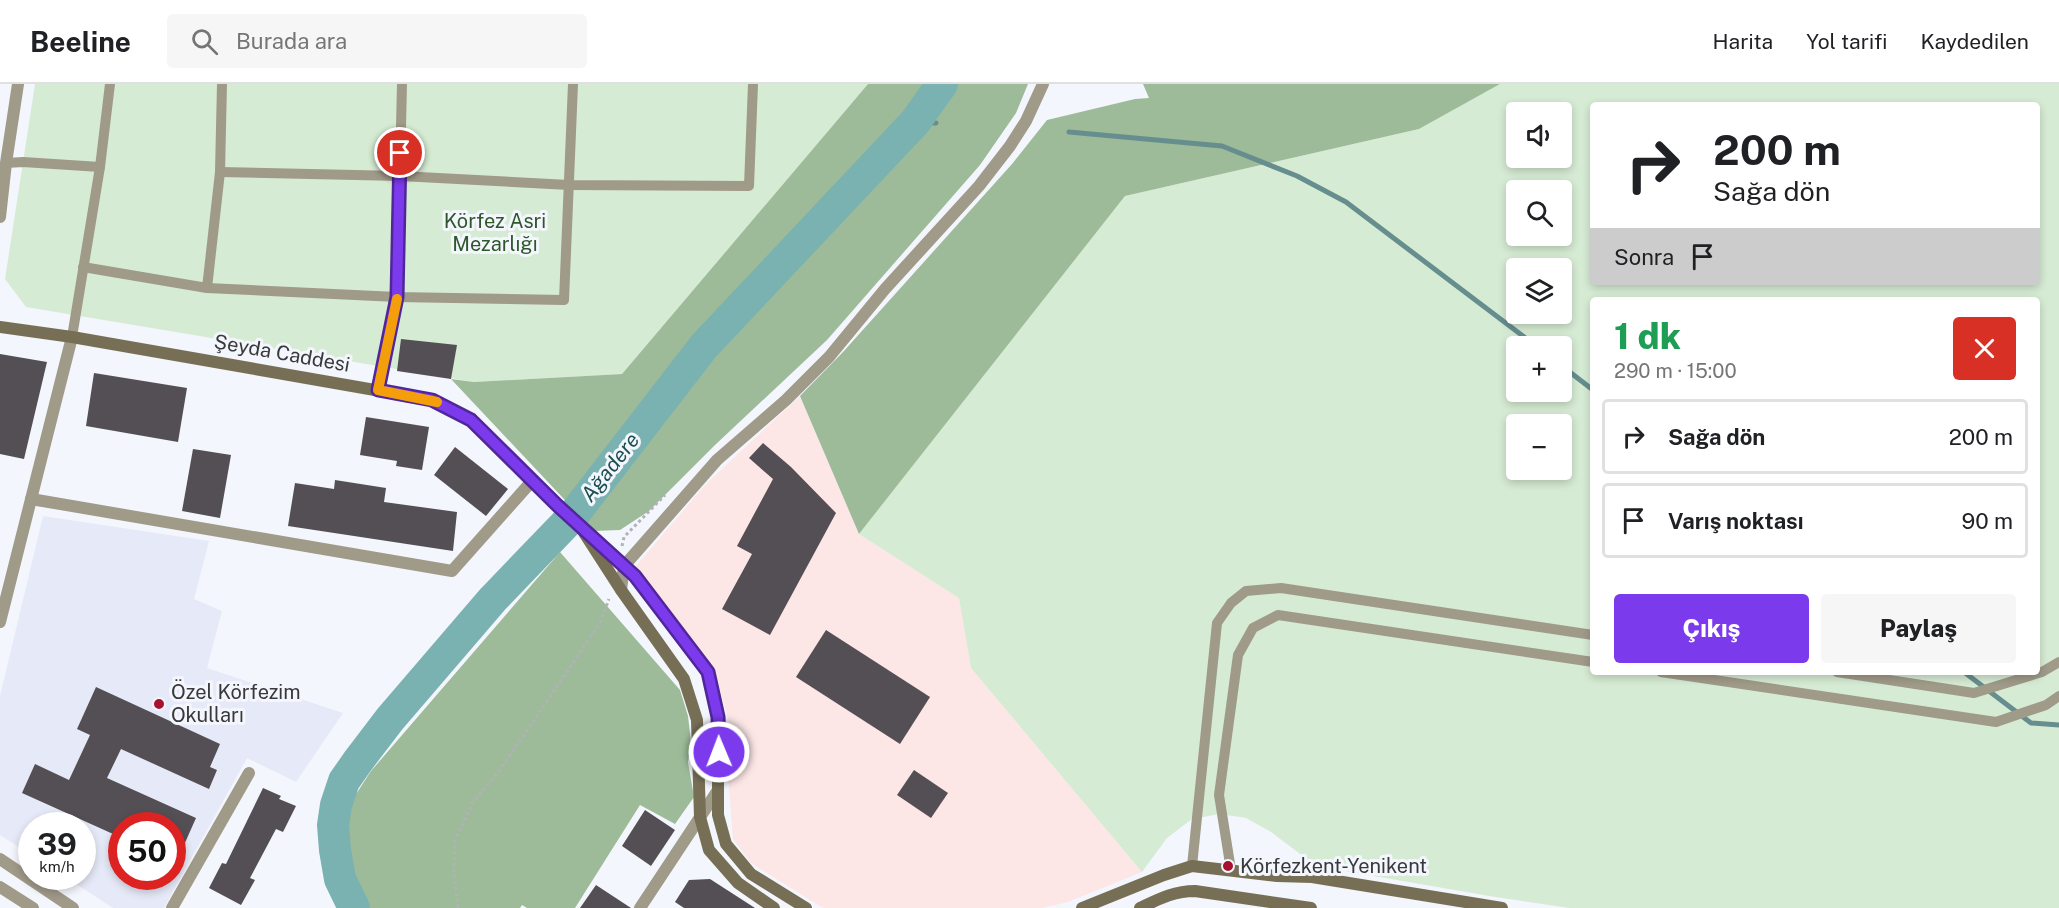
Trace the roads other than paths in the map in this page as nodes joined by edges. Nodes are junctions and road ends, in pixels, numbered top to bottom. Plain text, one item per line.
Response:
1 (18, 84) edge
2 (110, 84) edge
3 (222, 84) edge
4 (402, 84) edge
5 (573, 84) edge
6 (753, 84) edge
7 (1043, 84) edge
8 (3, 162) edge
9 (100, 167) junction
10 (220, 172) junction
11 (400, 176) junction
12 (569, 185) junction
13 (0, 217) edge
14 (83, 267) junction
15 (207, 288) junction
16 (397, 297) junction
17 (0, 327) edge
18 (72, 337) junction
19 (378, 390) junction
20 (532, 481) junction
21 (32, 499) junction
22 (581, 528) junction
23 (621, 563) junction
24 (621, 590) junction
25 (0, 622) edge
26 (1590, 635) edge
27 (1590, 662) edge
28 (2059, 662) edge
29 (2040, 673) edge
30 (1681, 675) edge
31 (1857, 675) edge
32 (2032, 675) edge
33 (2059, 696) edge
34 (249, 773) dead end
35 (718, 790) junction
36 (700, 817) junction
37 (0, 859) edge
38 (1192, 866) junction
39 (1231, 870) junction
40 (0, 886) edge
41 (33, 908) edge
42 (73, 908) edge
43 (172, 908) edge
44 (640, 908) edge
45 (774, 908) edge
46 (806, 908) edge
47 (1082, 908) edge
48 (1140, 908) edge
49 (1311, 908) edge
50 (1502, 908) edge

1 - 8 street
2 - 9 lane
3 - 10 lane
4 - 11 lane
5 - 12 lane
6 - 12 lane
7 - 23 street
8 - 9 lane
8 - 13 street
9 - 14 lane
10 - 11 lane
10 - 15 lane
11 - 12 lane
11 - 16 lane
12 - 16 lane
14 - 15 lane
14 - 18 lane
15 - 16 lane
16 - 19 lane
17 - 18 main road, Şeyda Caddesi
18 - 19 main road, Şeyda Caddesi
18 - 21 street
19 - 20 main road, Şeyda Caddesi
20 - 21 street
20 - 22 main road, Şeyda Caddesi
21 - 25 street
22 - 23 main road, Şeyda Caddesi
22 - 24 main road, Şeyda Caddesi
23 - 24 street
23 - 35 main road, Şeyda Caddesi
24 - 36 main road, Şeyda Caddesi
26 - 38 lane
27 - 39 lane
28 - 29 lane
30 - 33 lane
31 - 32 lane
34 - 43 street
35 - 36 street
35 - 46 main road, Şeyda Caddesi
36 - 44 street
36 - 45 main road, Şeyda Caddesi
37 - 42 street
38 - 39 main road
38 - 47 main road
39 - 50 main road
40 - 41 street
48 - 49 main road

